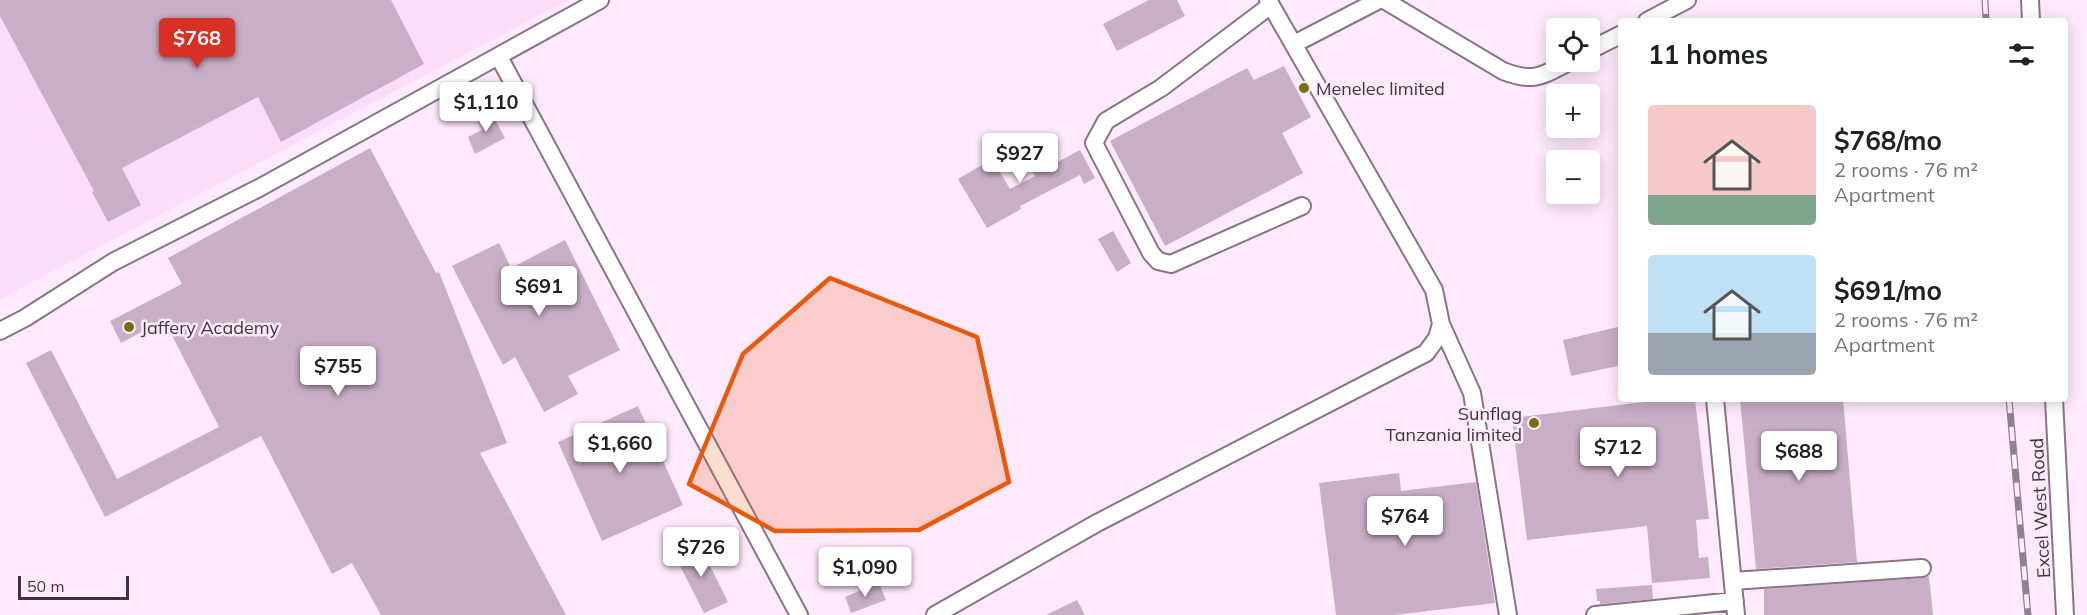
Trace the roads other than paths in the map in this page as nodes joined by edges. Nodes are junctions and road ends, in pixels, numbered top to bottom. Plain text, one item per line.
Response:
1 (600, 0) edge
2 (1379, 0) edge
3 (1384, 0) edge
4 (1687, 0) edge
5 (2030, 0) edge
6 (1269, 2) edge
7 (1653, 18) edge
8 (2031, 18) edge
9 (1618, 36) edge
10 (1294, 44) junction
11 (1600, 45) edge
12 (499, 57) junction
13 (1549, 72) edge
14 (1302, 206) dead end
15 (1441, 324) junction
16 (0, 331) edge
17 (1715, 402) edge
18 (2054, 402) edge
19 (1922, 568) dead end
20 (1733, 581) junction
21 (1735, 608) edge
22 (799, 615) edge
23 (935, 615) edge
24 (1508, 615) edge
25 (1595, 615) edge
26 (2065, 615) edge

1 - 12 street
2 - 10 street
3 - 13 street
4 - 7 street
5 - 8 street
6 - 10 street
6 - 14 street
9 - 11 street
10 - 15 street
12 - 16 street
12 - 22 street
15 - 23 street
15 - 24 street
17 - 20 street
18 - 26 street, Excel West Road
19 - 20 street
20 - 21 street
21 - 25 street

